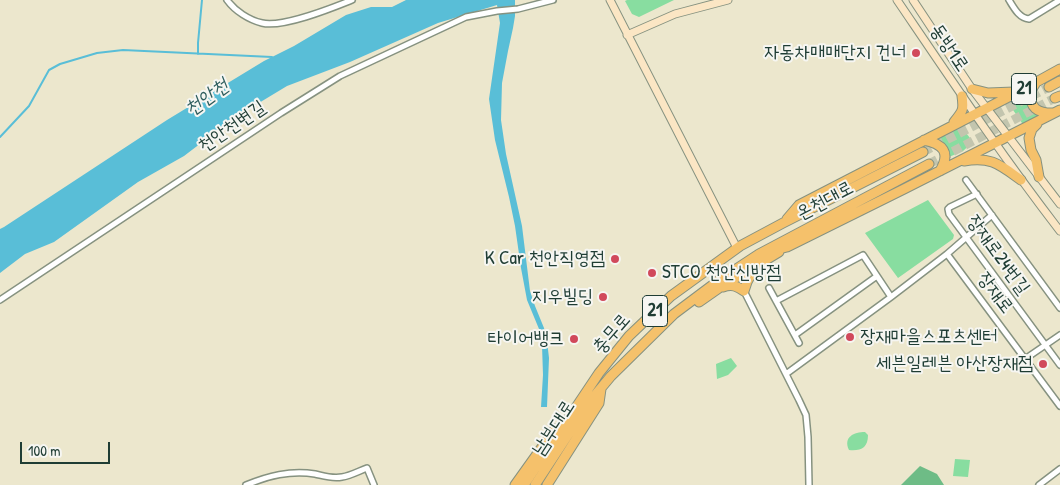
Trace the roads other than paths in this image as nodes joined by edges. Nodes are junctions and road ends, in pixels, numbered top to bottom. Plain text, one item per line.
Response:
1 (227, 0) edge
2 (352, 0) edge
3 (553, 0) edge
4 (610, 0) edge
5 (728, 0) edge
6 (896, 0) edge
7 (913, 0) edge
8 (1008, 0) edge
9 (1060, 0) edge
10 (627, 35) junction
11 (1060, 69) edge
12 (1037, 81) junction
13 (1060, 81) edge
14 (1049, 87) tunnel mouth
15 (972, 88) junction
16 (1022, 90) junction
17 (962, 96) junction
18 (987, 108) junction
19 (1057, 112) edge
20 (974, 114) junction
21 (1043, 119) junction
22 (940, 132) junction
23 (1008, 136) junction
24 (924, 140) junction
25 (994, 143) junction
26 (923, 152) tunnel mouth
27 (929, 164) tunnel mouth
28 (954, 164) junction
29 (940, 171) junction
30 (1039, 177) junction
31 (966, 180) dead end
32 (1021, 180) junction
33 (977, 194) junction
34 (1060, 204) edge
35 (992, 215) junction
36 (783, 223) junction
37 (1060, 231) edge
38 (966, 238) junction
39 (786, 247) junction
40 (737, 248) junction
41 (759, 254) junction
42 (947, 254) junction
43 (756, 265) junction
44 (736, 267) joint
45 (877, 276) junction
46 (720, 288) junction
47 (769, 288) dead end
48 (744, 291) junction
49 (891, 297) junction
50 (0, 300) edge
51 (776, 301) junction
52 (1060, 308) edge
53 (674, 314) junction
54 (795, 335) junction
55 (1060, 335) edge
56 (799, 343) dead end
57 (1045, 345) junction
58 (1025, 359) junction
59 (1060, 366) edge
60 (786, 374) junction
61 (601, 389) junction
62 (588, 390) junction
63 (1060, 406) edge
64 (1060, 469) edge
65 (246, 485) edge
66 (374, 485) edge
67 (515, 485) edge
68 (524, 485) edge
69 (536, 485) edge
70 (548, 485) edge
71 (809, 485) edge
72 (1039, 485) edge

1 - 2 street
3 - 50 street, 천안천변길
4 - 10 main road
5 - 10 main road
6 - 17 main road, 동방1로
7 - 15 main road, 동방1로
8 - 9 street
10 - 40 main road
11 - 12 highway, 21
12 - 16 highway, 21
12 - 19 highway
13 - 14 highway, 21
15 - 16 highway
15 - 18 main road, 동방1로
16 - 18 highway, 21
17 - 20 main road, 동방1로
17 - 22 highway
18 - 20 highway, 21
18 - 23 main road, 동방1로
19 - 21 highway, 21
20 - 22 highway, 21
20 - 25 main road, 동방1로
21 - 23 highway, 21
21 - 30 highway
22 - 24 highway, 21
23 - 25 highway, 21
23 - 30 main road, 동방1로
24 - 29 highway
24 - 36 highway, 21
25 - 28 highway, 21
25 - 32 main road, 동방1로
26 - 36 highway, 온천대로 / 21
27 - 41 highway, 온천대로
28 - 29 highway, 21
28 - 32 highway
29 - 39 highway, 21
30 - 34 main road, 동방1로
31 - 33 street, 장재로24번길
32 - 37 main road, 동방1로
33 - 35 street, 장재로24번길
33 - 38 street, 장재로24번길
35 - 38 street
35 - 52 street, 장재로24번길
36 - 40 highway, 온천대로 / 21
38 - 42 street
38 - 57 street, 장재로24번길
39 - 41 highway, 21
39 - 43 highway
40 - 62 highway, 충무로 / 21
41 - 44 highway, 온천대로 / 21
42 - 49 street
42 - 58 street, 장재로
43 - 46 highway
43 - 48 highway
44 - 53 highway, 충무로 / 21
45 - 49 street
45 - 51 street
45 - 54 street
46 - 48 highway
46 - 53 highway
47 - 51 street
48 - 60 street
49 - 60 street
51 - 54 street
53 - 61 highway, 충무로 / 21
54 - 56 street
55 - 57 street
57 - 58 street
57 - 59 street, 장재로24번길
58 - 63 street, 장재로
60 - 71 street
61 - 69 highway, 남부대로 / 21
61 - 70 highway
62 - 67 highway
62 - 68 highway, 남부대로
64 - 72 street
65 - 66 street

